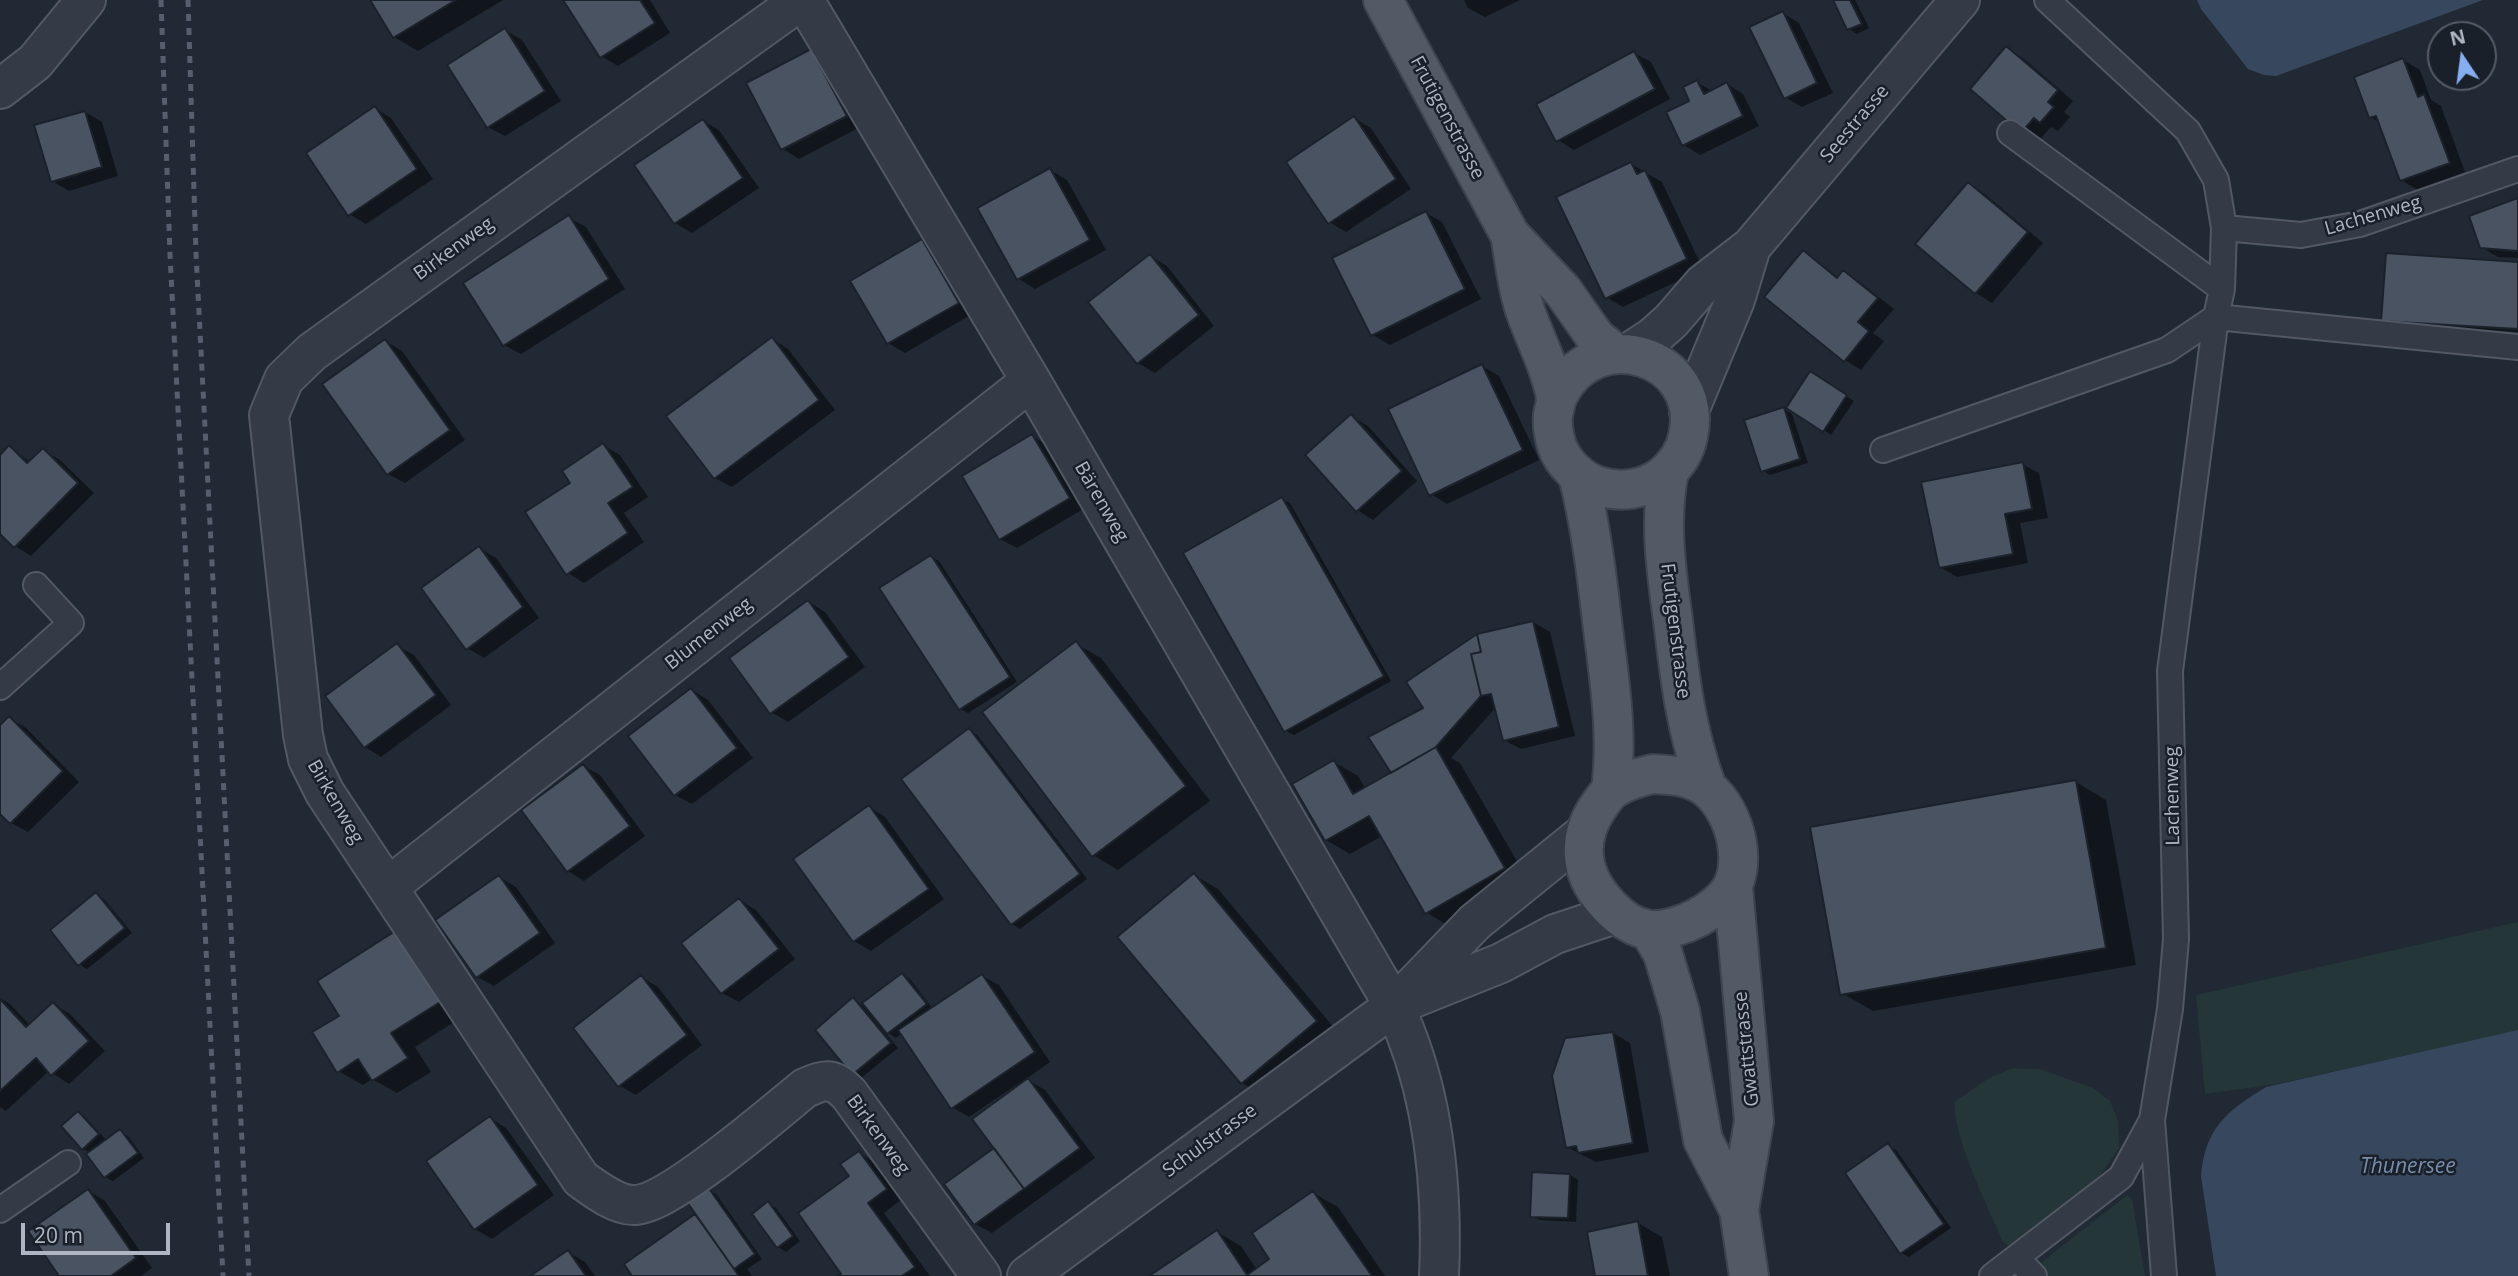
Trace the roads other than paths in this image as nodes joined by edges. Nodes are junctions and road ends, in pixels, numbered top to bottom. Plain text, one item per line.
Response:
1 (86, 0) edge
2 (802, 0) edge
3 (1383, 0) edge
4 (1960, 0) edge
5 (2047, 0) edge
6 (0, 89) edge
7 (2010, 133) dead end
8 (2518, 169) edge
9 (2224, 228) junction
10 (1510, 235) junction
11 (1751, 247) junction
12 (2222, 289) junction
13 (2216, 317) junction
14 (2518, 347) edge
15 (1621, 354) junction
16 (1031, 381) junction
17 (1556, 400) junction
18 (1689, 411) junction
19 (1883, 450) dead end
20 (1669, 471) junction
21 (1578, 475) junction
22 (36, 585) dead end
23 (0, 687) edge
24 (1707, 788) junction
25 (1611, 790) junction
26 (1586, 832) junction
27 (388, 887) junction
28 (1733, 887) junction
29 (1632, 922) junction
30 (1394, 1006) junction
31 (2152, 1120) junction
32 (68, 1163) dead end
33 (0, 1210) edge
34 (1739, 1210) junction
35 (2025, 1267) edge
36 (981, 1276) edge
37 (1027, 1276) edge
38 (1439, 1276) edge
39 (1749, 1276) edge
40 (1992, 1276) edge
41 (2164, 1276) edge

1 - 6 street
2 - 16 street, Bärenweg
2 - 27 street, Birkenweg
3 - 10 main road, Frutigenstrasse
4 - 11 street, Seestrasse
5 - 9 lane, Lachenweg
7 - 12 lane
8 - 9 lane, Lachenweg
9 - 12 lane, Lachenweg
10 - 15 main road, Frutigenstrasse
10 - 17 main road, Frutigenstrasse
11 - 15 street, Seestrasse
11 - 18 street, Seestrasse
12 - 13 lane, Lachenweg
13 - 14 lane
13 - 19 lane
13 - 31 lane, Lachenweg
15 - 17 main road
15 - 18 main road
16 - 27 street, Blumenweg
16 - 30 street, Bärenweg
17 - 21 main road
18 - 20 main road
20 - 21 main road
20 - 24 main road, Frutigenstrasse
21 - 25 main road
22 - 23 lane
24 - 25 main road
24 - 28 main road
25 - 26 main road
26 - 29 main road
26 - 30 street, Schulstrasse
27 - 36 street, Birkenweg
28 - 29 main road
28 - 34 main road, Gwattstrasse
29 - 30 street, Schulstrasse
29 - 34 main road, Gwattstrasse
30 - 37 street, Schulstrasse
30 - 38 street, Bärenweg
31 - 35 lane
31 - 41 lane, Lachenweg
32 - 33 lane
34 - 39 main road, Gwattstrasse
35 - 40 lane

